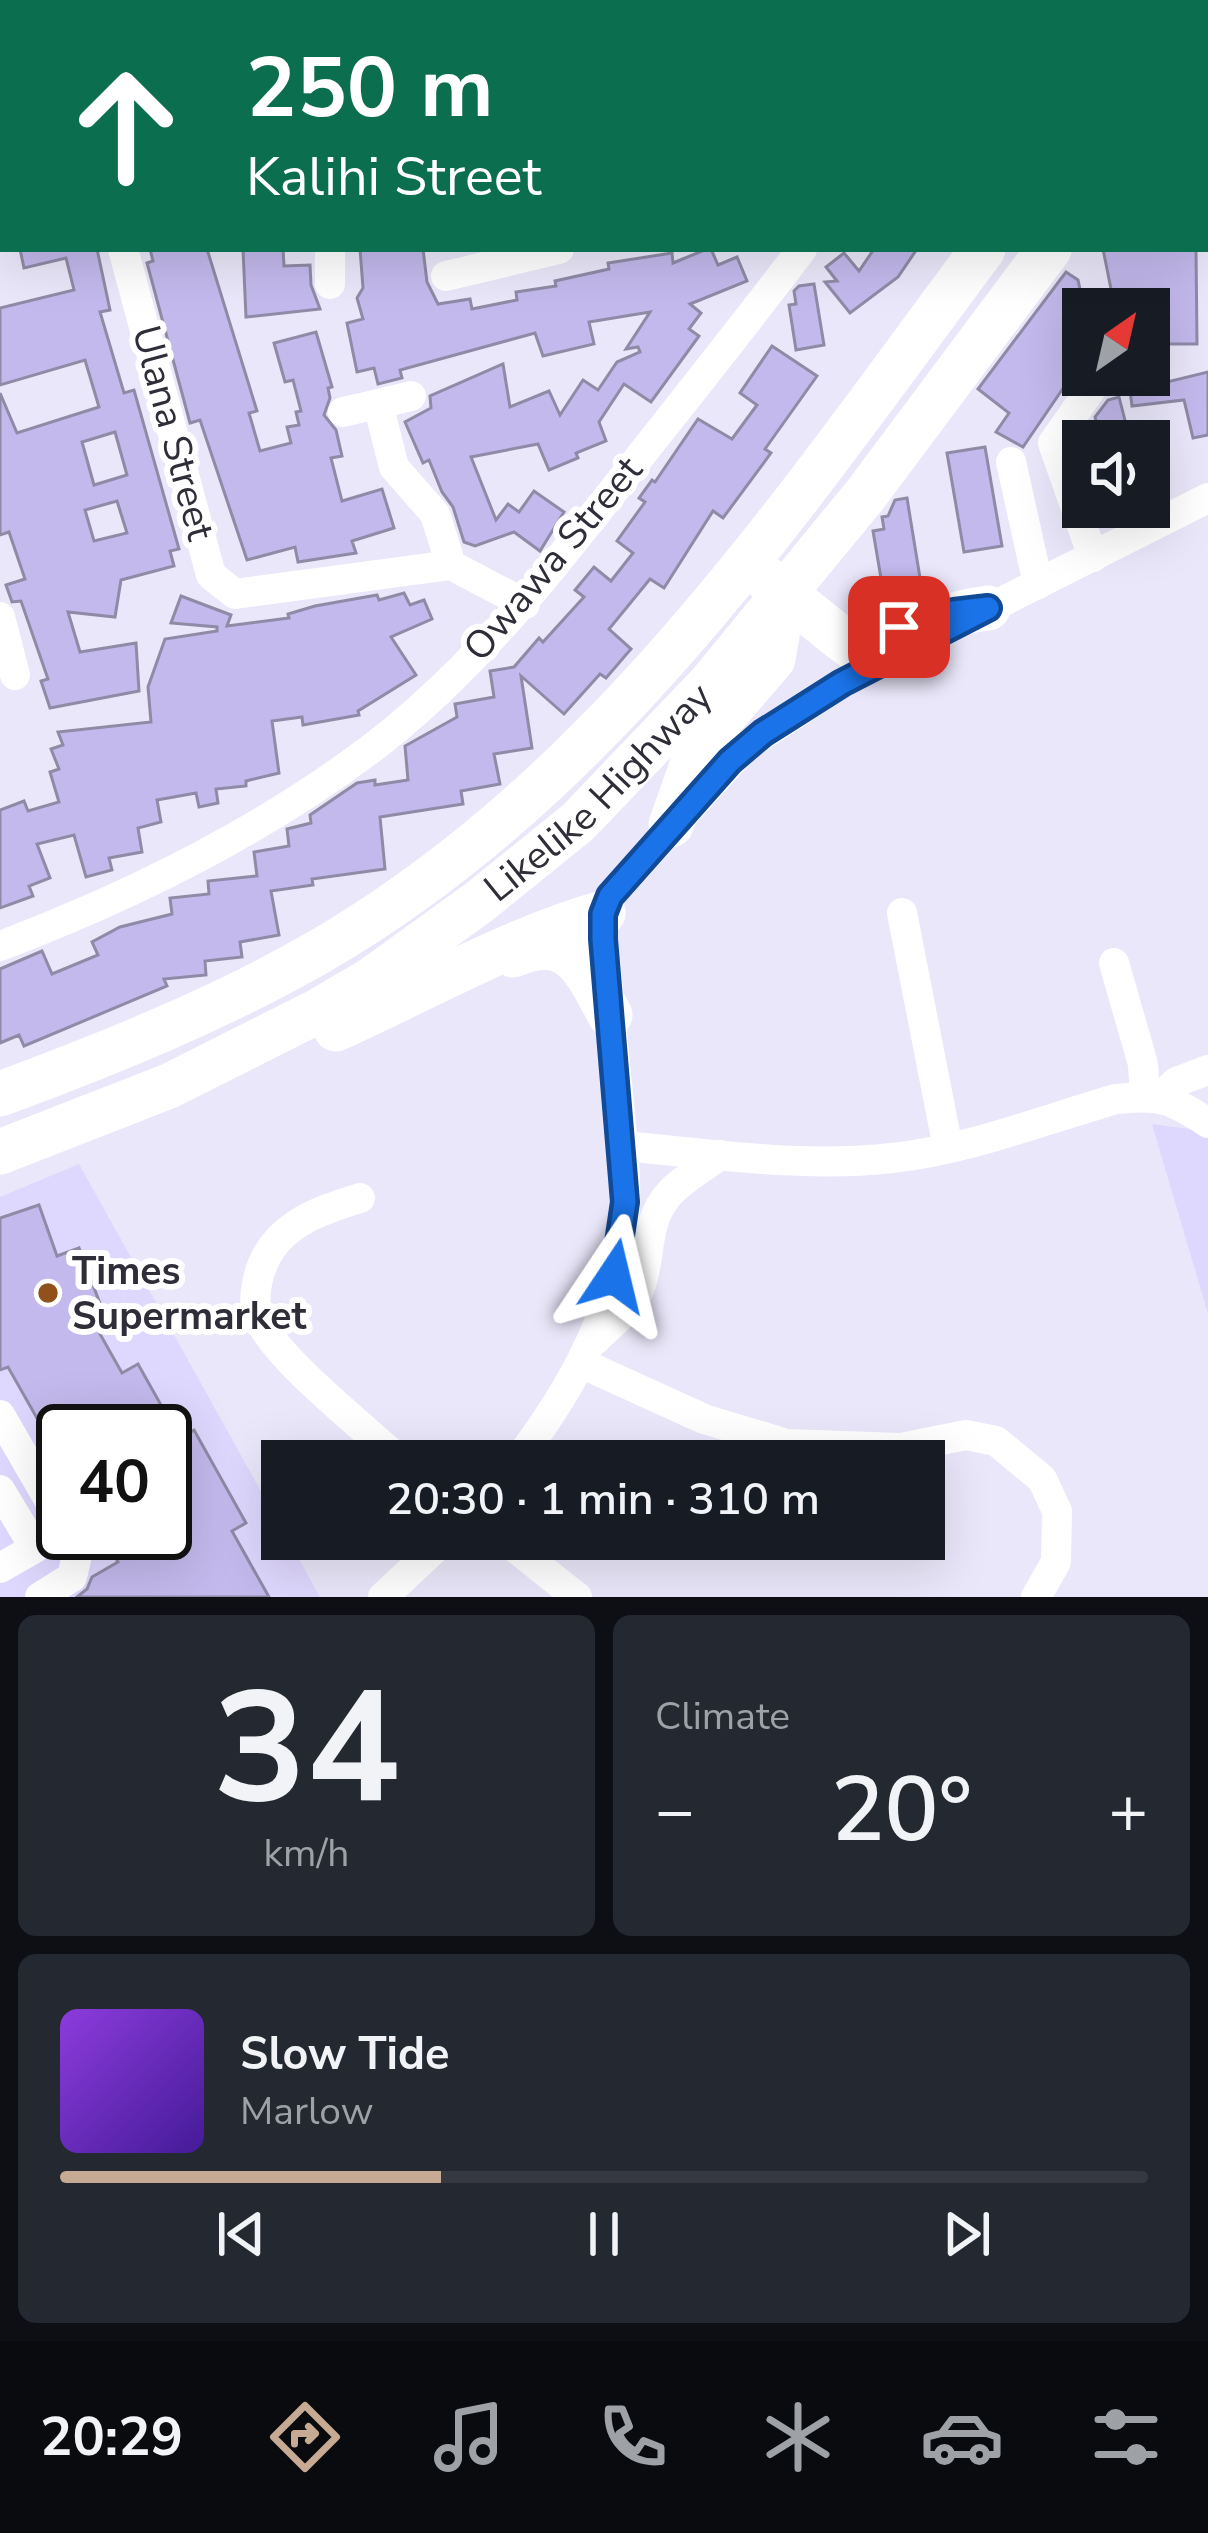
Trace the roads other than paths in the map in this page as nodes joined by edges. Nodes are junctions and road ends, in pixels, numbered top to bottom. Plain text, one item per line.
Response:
1 (124, 252) edge
2 (330, 252) edge
3 (546, 252) edge
4 (795, 252) edge
5 (981, 252) edge
6 (1047, 252) edge
7 (446, 276) dead end
8 (331, 284) dead end
9 (411, 396) dead end
10 (378, 404) junction
11 (343, 412) dead end
12 (1062, 430) edge
13 (1062, 461) edge
14 (1011, 462) dead end
15 (866, 494) junction
16 (1208, 498) edge
17 (1089, 528) edge
18 (1093, 556) junction
19 (747, 563) junction
20 (451, 565) junction
21 (1038, 584) junction
22 (784, 592) junction
23 (525, 604) junction
24 (988, 608) joint
25 (0, 616) edge
26 (919, 635) junction
27 (15, 675) dead end
28 (671, 825) junction
29 (603, 914) junction
30 (902, 914) dead end
31 (0, 946) edge
32 (1114, 963) dead end
33 (432, 986) junction
34 (610, 1015) junction
35 (1208, 1070) edge
36 (170, 1086) junction
37 (0, 1094) edge
38 (1153, 1096) junction
39 (1208, 1123) edge
40 (623, 1146) junction
41 (949, 1148) junction
42 (0, 1152) edge
43 (721, 1155) junction
44 (361, 1198) dead end
45 (585, 1354) junction
46 (0, 1415) edge
47 (378, 1440) edge
48 (532, 1440) edge
49 (36, 1478) edge
50 (0, 1490) edge
51 (77, 1560) edge
52 (423, 1560) edge
53 (530, 1560) edge
54 (0, 1568) edge
55 (40, 1597) edge
56 (383, 1597) edge
57 (577, 1597) edge
58 (1036, 1597) edge

1 - 20 street, Ulana Street
2 - 8 street
3 - 7 street
4 - 23 street, Owawa Street
5 - 19 highway, Likelike Highway
6 - 15 highway, Likelike Highway
9 - 10 street
10 - 11 street
10 - 20 street
12 - 13 street
14 - 21 street
15 - 22 highway, Likelike Highway
15 - 26 highway
16 - 18 street
17 - 18 street
18 - 21 street
19 - 22 highway
19 - 37 highway, Likelike Highway
20 - 23 street
21 - 24 street
22 - 26 highway
22 - 28 highway
22 - 36 highway, Likelike Highway
23 - 31 street, Owawa Street
24 - 26 highway
25 - 27 street
26 - 28 street
28 - 29 street
29 - 33 highway
29 - 34 street
30 - 41 street
32 - 38 street
33 - 34 highway
33 - 36 highway
34 - 40 street
35 - 38 street
36 - 42 highway, Likelike Highway
38 - 39 street
38 - 41 street
40 - 43 street
40 - 45 street
41 - 43 street
43 - 45 street
44 - 47 street
45 - 48 street
45 - 58 street
46 - 49 street
50 - 54 street
51 - 55 street
52 - 56 street
53 - 57 street

